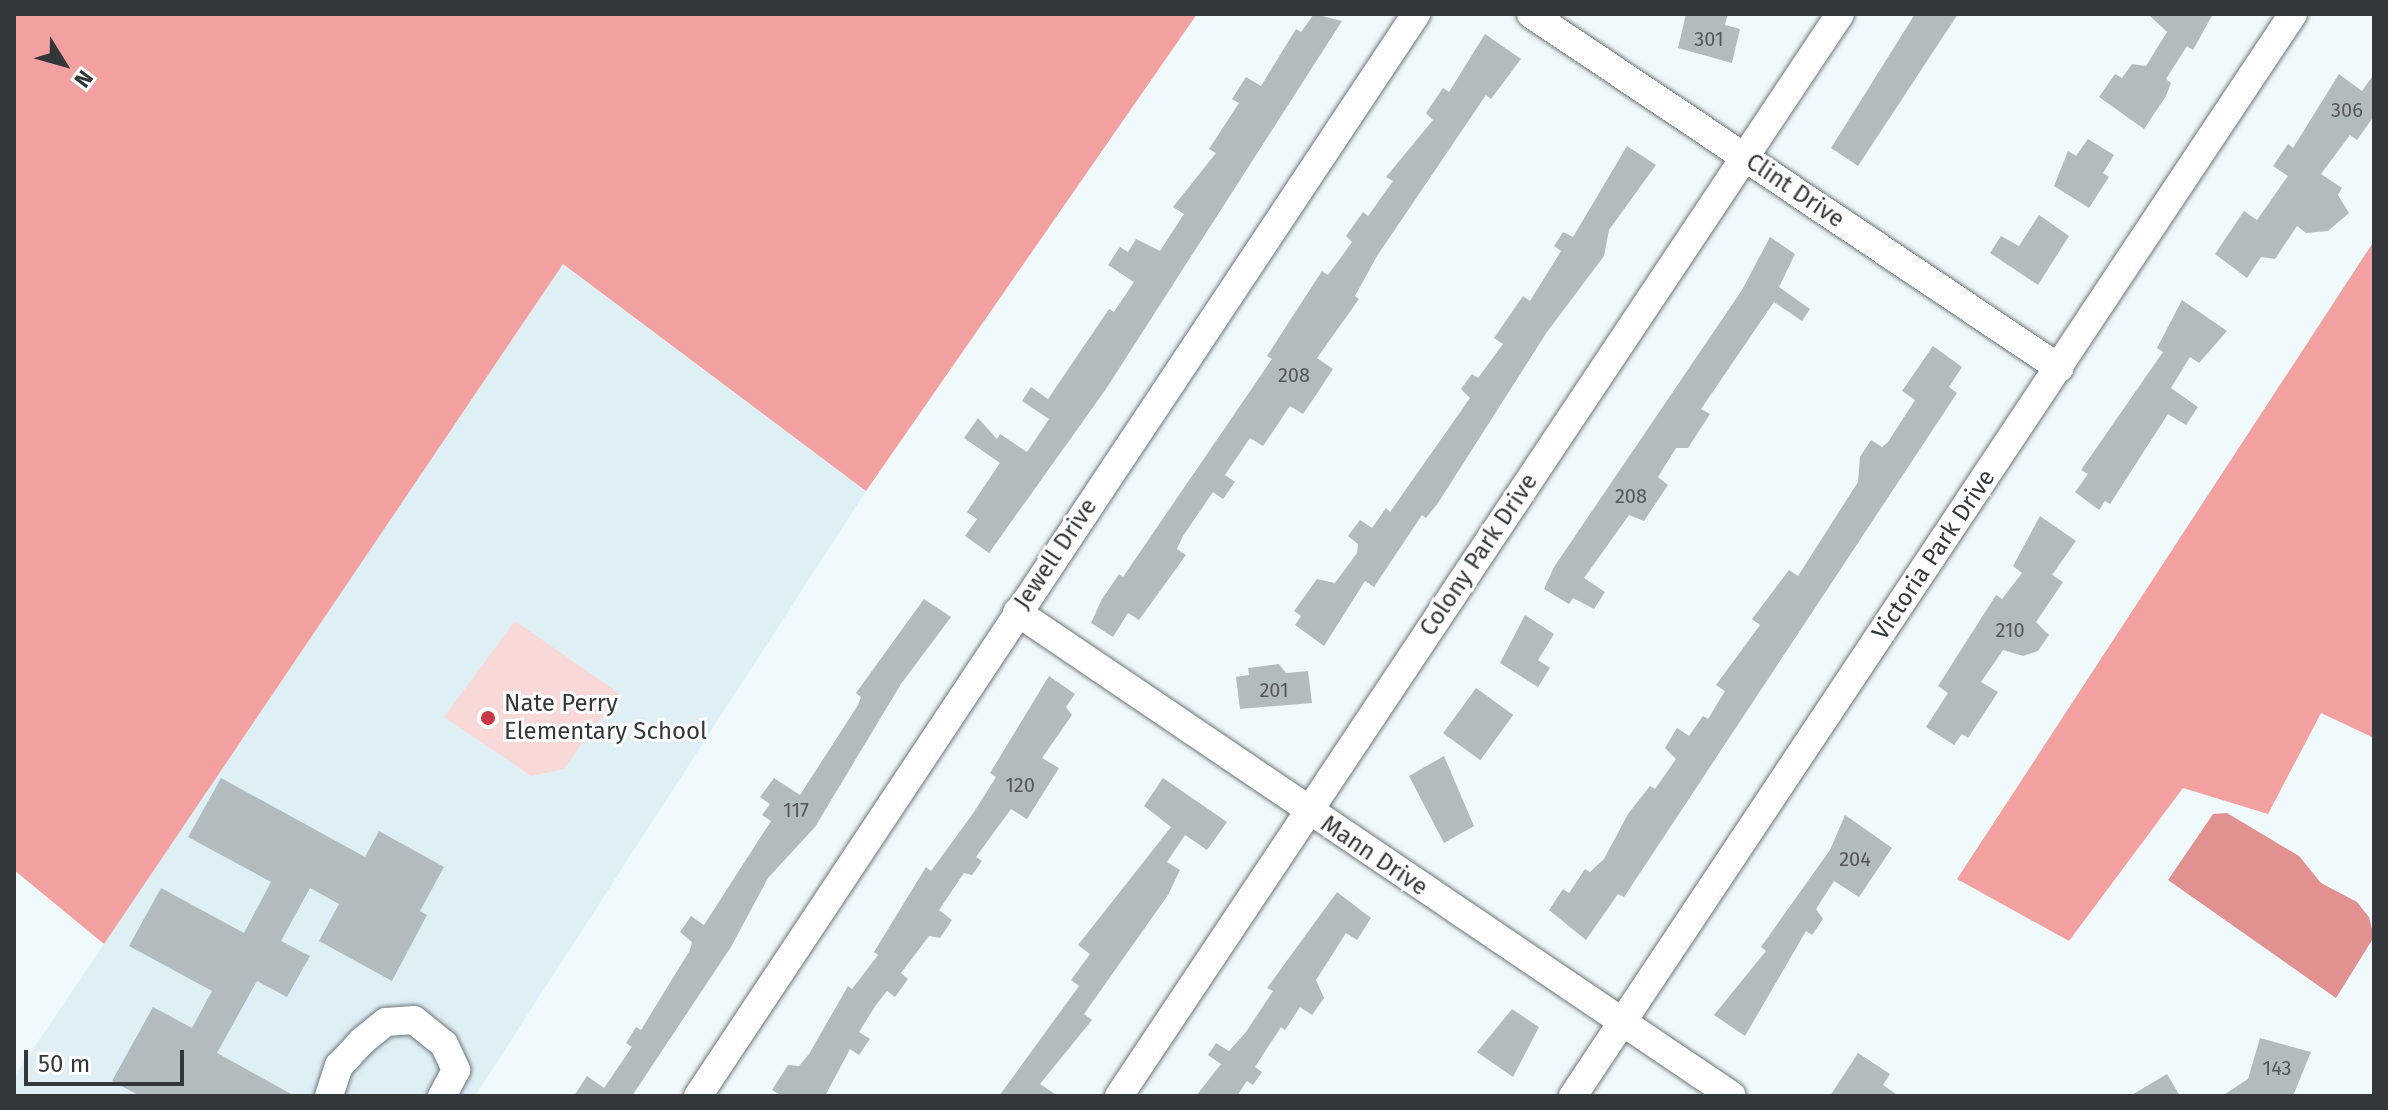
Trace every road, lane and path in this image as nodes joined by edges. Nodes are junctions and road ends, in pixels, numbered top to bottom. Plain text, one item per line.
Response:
1 (1416, 14) edge
2 (1531, 14) edge
3 (1840, 14) edge
4 (2293, 14) edge
5 (1744, 158) junction
6 (2059, 368) junction
7 (1017, 612) junction
8 (1309, 811) junction
9 (1622, 1023) junction
10 (329, 1096) edge
11 (442, 1096) edge
12 (698, 1096) edge
13 (1119, 1096) edge
14 (1573, 1096) edge
15 (1732, 1096) edge

1 - 7 street, Jewell Drive
2 - 5 street, Clint Drive
3 - 5 street, Colony Park Drive
4 - 6 street, Victoria Park Drive
5 - 6 street, Clint Drive
5 - 8 street, Colony Park Drive
6 - 9 street, Victoria Park Drive
7 - 8 street, Mann Drive
7 - 12 street, Jewell Drive
8 - 9 street, Mann Drive
8 - 13 street, Colony Park Drive
9 - 14 street, Victoria Park Drive
9 - 15 street, Mann Drive
10 - 11 street

